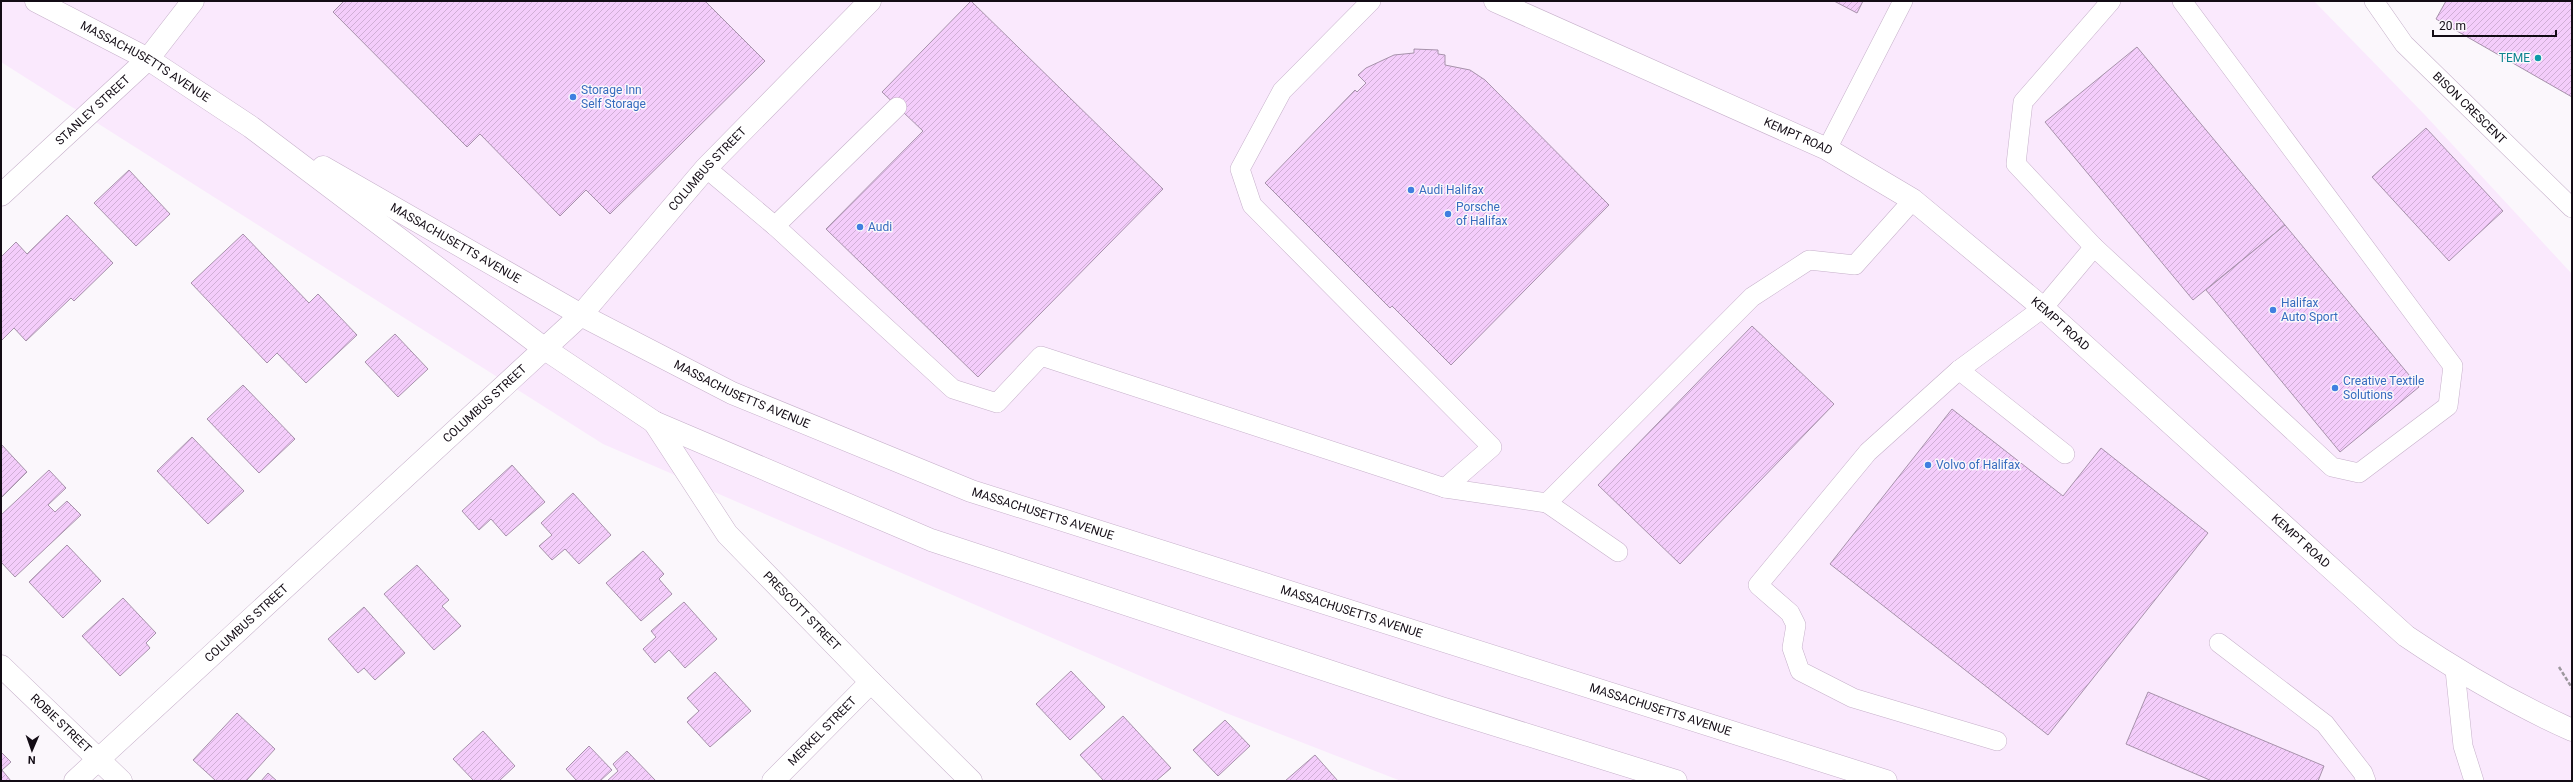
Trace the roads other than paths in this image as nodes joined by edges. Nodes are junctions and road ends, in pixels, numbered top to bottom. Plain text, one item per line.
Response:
1 (36, 1) edge
2 (193, 1) edge
3 (870, 1) edge
4 (1371, 1) edge
5 (1495, 1) edge
6 (1903, 1) edge
7 (2110, 1) edge
8 (2182, 1) edge
9 (2374, 1) edge
10 (148, 59) junction
11 (897, 107) dead end
12 (251, 127) junction
13 (1827, 149) junction
14 (706, 168) junction
15 (1, 195) edge
16 (1912, 200) junction
17 (2572, 208) edge
18 (775, 226) junction
19 (2094, 247) junction
20 (2043, 308) junction
21 (581, 315) junction
22 (545, 349) junction
23 (1959, 370) junction
24 (654, 422) junction
25 (2065, 454) dead end
26 (1445, 488) junction
27 (1547, 503) junction
28 (1618, 552) dead end
29 (2219, 643) dead end
30 (1, 666) edge
31 (2455, 670) junction
32 (870, 682) junction
33 (2572, 730) edge
34 (1997, 741) dead end
35 (98, 758) junction
36 (75, 781) edge
37 (121, 781) edge
38 (773, 781) edge
39 (971, 781) edge
40 (1676, 781) edge
41 (1886, 781) edge
42 (2366, 781) edge
43 (2474, 781) edge

1 - 10 main road, MASSACHUSETTS AVENUE
2 - 10 main road, STANLEY STREET
3 - 14 main road, COLUMBUS STREET
4 - 26 lane
5 - 13 main road, KEMPT ROAD
6 - 13 lane
7 - 19 lane
8 - 19 lane
9 - 17 lane, BISON CRESCENT
10 - 12 main road, MASSACHUSETTS AVENUE
10 - 15 main road, STANLEY STREET
11 - 18 lane
12 - 21 main road, MASSACHUSETTS AVENUE
12 - 22 main road, MASSACHUSETTS AVENUE
13 - 16 main road, KEMPT ROAD
14 - 18 lane
14 - 21 main road, COLUMBUS STREET
16 - 20 main road, KEMPT ROAD
16 - 27 lane
18 - 26 lane
19 - 20 lane
20 - 23 lane
20 - 31 main road, KEMPT ROAD
21 - 22 main road, COLUMBUS STREET
21 - 41 main road, MASSACHUSETTS AVENUE
22 - 24 main road, MASSACHUSETTS AVENUE
22 - 35 main road, COLUMBUS STREET
23 - 25 lane
23 - 34 lane
24 - 32 main road, PRESCOTT STREET
24 - 40 main road, MASSACHUSETTS AVENUE
26 - 27 lane
27 - 28 lane
29 - 42 lane
30 - 35 main road, ROBIE STREET
31 - 33 main road, KEMPT ROAD
31 - 43 lane
32 - 38 main road, MERKEL STREET
32 - 39 main road, PRESCOTT STREET
35 - 36 main road, COLUMBUS STREET
35 - 37 main road, ROBIE STREET

